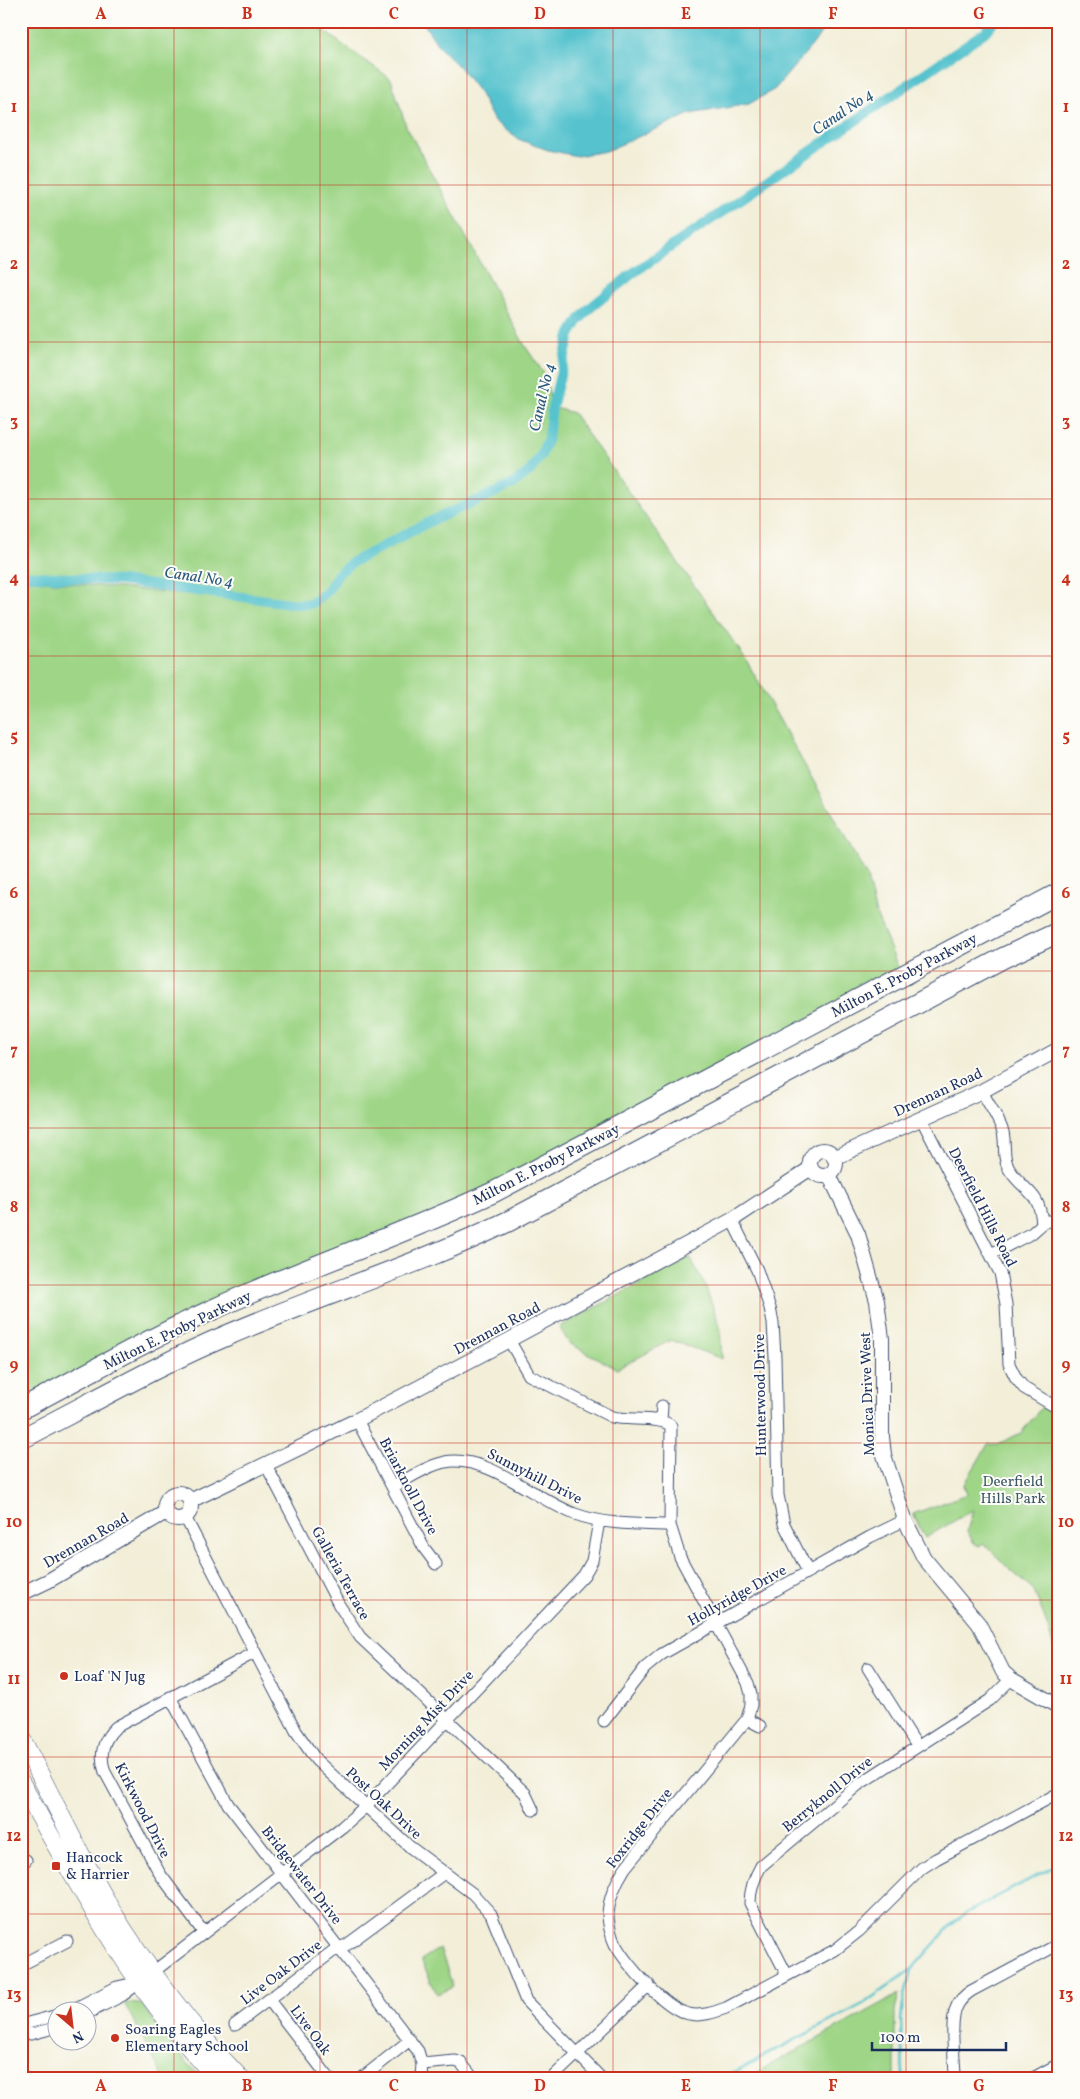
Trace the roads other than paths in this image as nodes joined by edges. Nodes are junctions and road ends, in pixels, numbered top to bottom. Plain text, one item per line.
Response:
1 (1059, 893) edge
2 (1059, 932) edge
3 (1057, 1053) edge
4 (982, 1091) junction
5 (921, 1118) junction
6 (834, 1158) junction
7 (811, 1168) junction
8 (828, 1174) junction
9 (732, 1220) junction
10 (1059, 1222) edge
11 (1042, 1224) junction
12 (991, 1254) junction
13 (509, 1340) junction
14 (662, 1406) dead end
15 (21, 1409) edge
16 (1059, 1409) edge
17 (357, 1420) junction
18 (661, 1420) junction
19 (21, 1439) edge
20 (266, 1465) junction
21 (393, 1487) junction
22 (190, 1501) junction
23 (166, 1512) junction
24 (184, 1517) junction
25 (905, 1520) junction
26 (599, 1521) junction
27 (670, 1525) junction
28 (436, 1564) dead end
29 (808, 1572) junction
30 (21, 1594) edge
31 (716, 1623) junction
32 (254, 1653) junction
33 (868, 1668) dead end
34 (1011, 1679) junction
35 (170, 1697) junction
36 (1059, 1708) edge
37 (447, 1718) junction
38 (747, 1719) junction
39 (604, 1721) dead end
40 (760, 1726) dead end
41 (21, 1738) edge
42 (916, 1746) junction
43 (21, 1783) edge
44 (1059, 1793) edge
45 (366, 1806) junction
46 (533, 1810) dead end
47 (282, 1873) junction
48 (444, 1874) junction
49 (204, 1933) junction
50 (67, 1941) dead end
51 (1059, 1944) edge
52 (341, 1949) junction
53 (21, 1965) edge
54 (787, 1975) junction
55 (146, 1977) junction
56 (649, 1985) junction
57 (269, 2000) junction
58 (88, 2002) edge
59 (98, 2008) edge
60 (48, 2018) edge
61 (235, 2025) dead end
62 (21, 2030) edge
63 (48, 2030) edge
64 (410, 2040) junction
65 (577, 2054) junction
66 (422, 2064) junction
67 (1059, 2064) edge
68 (217, 2078) edge
69 (240, 2078) edge
70 (329, 2078) edge
71 (362, 2078) edge
72 (421, 2078) edge
73 (473, 2078) edge
74 (552, 2078) edge
75 (601, 2078) edge
76 (955, 2078) edge
77 (1033, 2078) edge

1 - 15 highway, Milton E. Proby Parkway
2 - 19 highway, Milton E. Proby Parkway
3 - 4 street, Drennan Road
4 - 5 street, Drennan Road
4 - 11 street
5 - 6 street, Drennan Road
5 - 12 street, Deerfield Hills Road
6 - 7 street
6 - 8 street
7 - 8 street
7 - 9 street, Drennan Road
8 - 25 street, Monica Drive West
9 - 13 street, Drennan Road
9 - 29 street, Hunterwood Drive
10 - 11 street
11 - 12 street
12 - 16 street, Deerfield Hills Road
13 - 17 street, Drennan Road
13 - 18 street
14 - 18 street
17 - 20 street, Drennan Road
17 - 21 street, Briarknoll Drive
18 - 27 street, Foxridge Drive
20 - 22 street, Drennan Road
20 - 37 street, Galleria Terrace
21 - 26 street, Sunnyhill Drive
21 - 28 street, Briarknoll Drive
22 - 23 street
22 - 24 street
23 - 24 street
23 - 30 street, Drennan Road
24 - 32 street, Post Oak Drive
25 - 29 street, Hollyridge Drive
25 - 34 street, Monica Drive West
26 - 27 street, Sunnyhill Drive
26 - 37 street, Morning Mist Drive
27 - 31 street, Foxridge Drive
29 - 31 street, Hollyridge Drive
31 - 38 street, Foxridge Drive
31 - 39 street, Hollyridge Drive
32 - 35 street, Kirkwood Drive
32 - 45 street, Post Oak Drive
33 - 42 street
34 - 36 street, Monica Drive West
34 - 42 street, Berryknoll Drive
35 - 47 street, Bridgewater Drive
35 - 49 street, Kirkwood Drive
37 - 45 street, Morning Mist Drive
37 - 46 street, Galleria Terrace
38 - 40 street
38 - 56 street, Foxridge Drive
41 - 55 main road
42 - 54 street, Berryknoll Drive
43 - 55 main road
44 - 54 street, Foxridge Drive
45 - 47 street, Morning Mist Drive
45 - 48 street, Post Oak Drive
47 - 49 street, Morning Mist Drive
47 - 52 street, Bridgewater Drive
48 - 52 street, Live Oak Drive
48 - 65 street, Post Oak Drive
49 - 55 street, Morning Mist Drive
50 - 53 street
51 - 76 street
52 - 57 street, Live Oak Drive
52 - 64 street, Bridgewater Drive
54 - 56 street, Foxridge Drive
55 - 58 street
55 - 59 street, Morning Mist Drive
55 - 68 main road
55 - 69 main road
56 - 65 street
57 - 61 street, Live Oak Drive
57 - 70 street, Live Oak
60 - 62 street
62 - 63 street
64 - 66 street, Bridgewater Drive
64 - 71 street
65 - 74 street
65 - 75 street, Post Oak Drive
66 - 72 street, Bridgewater Drive
66 - 73 street
67 - 77 street

